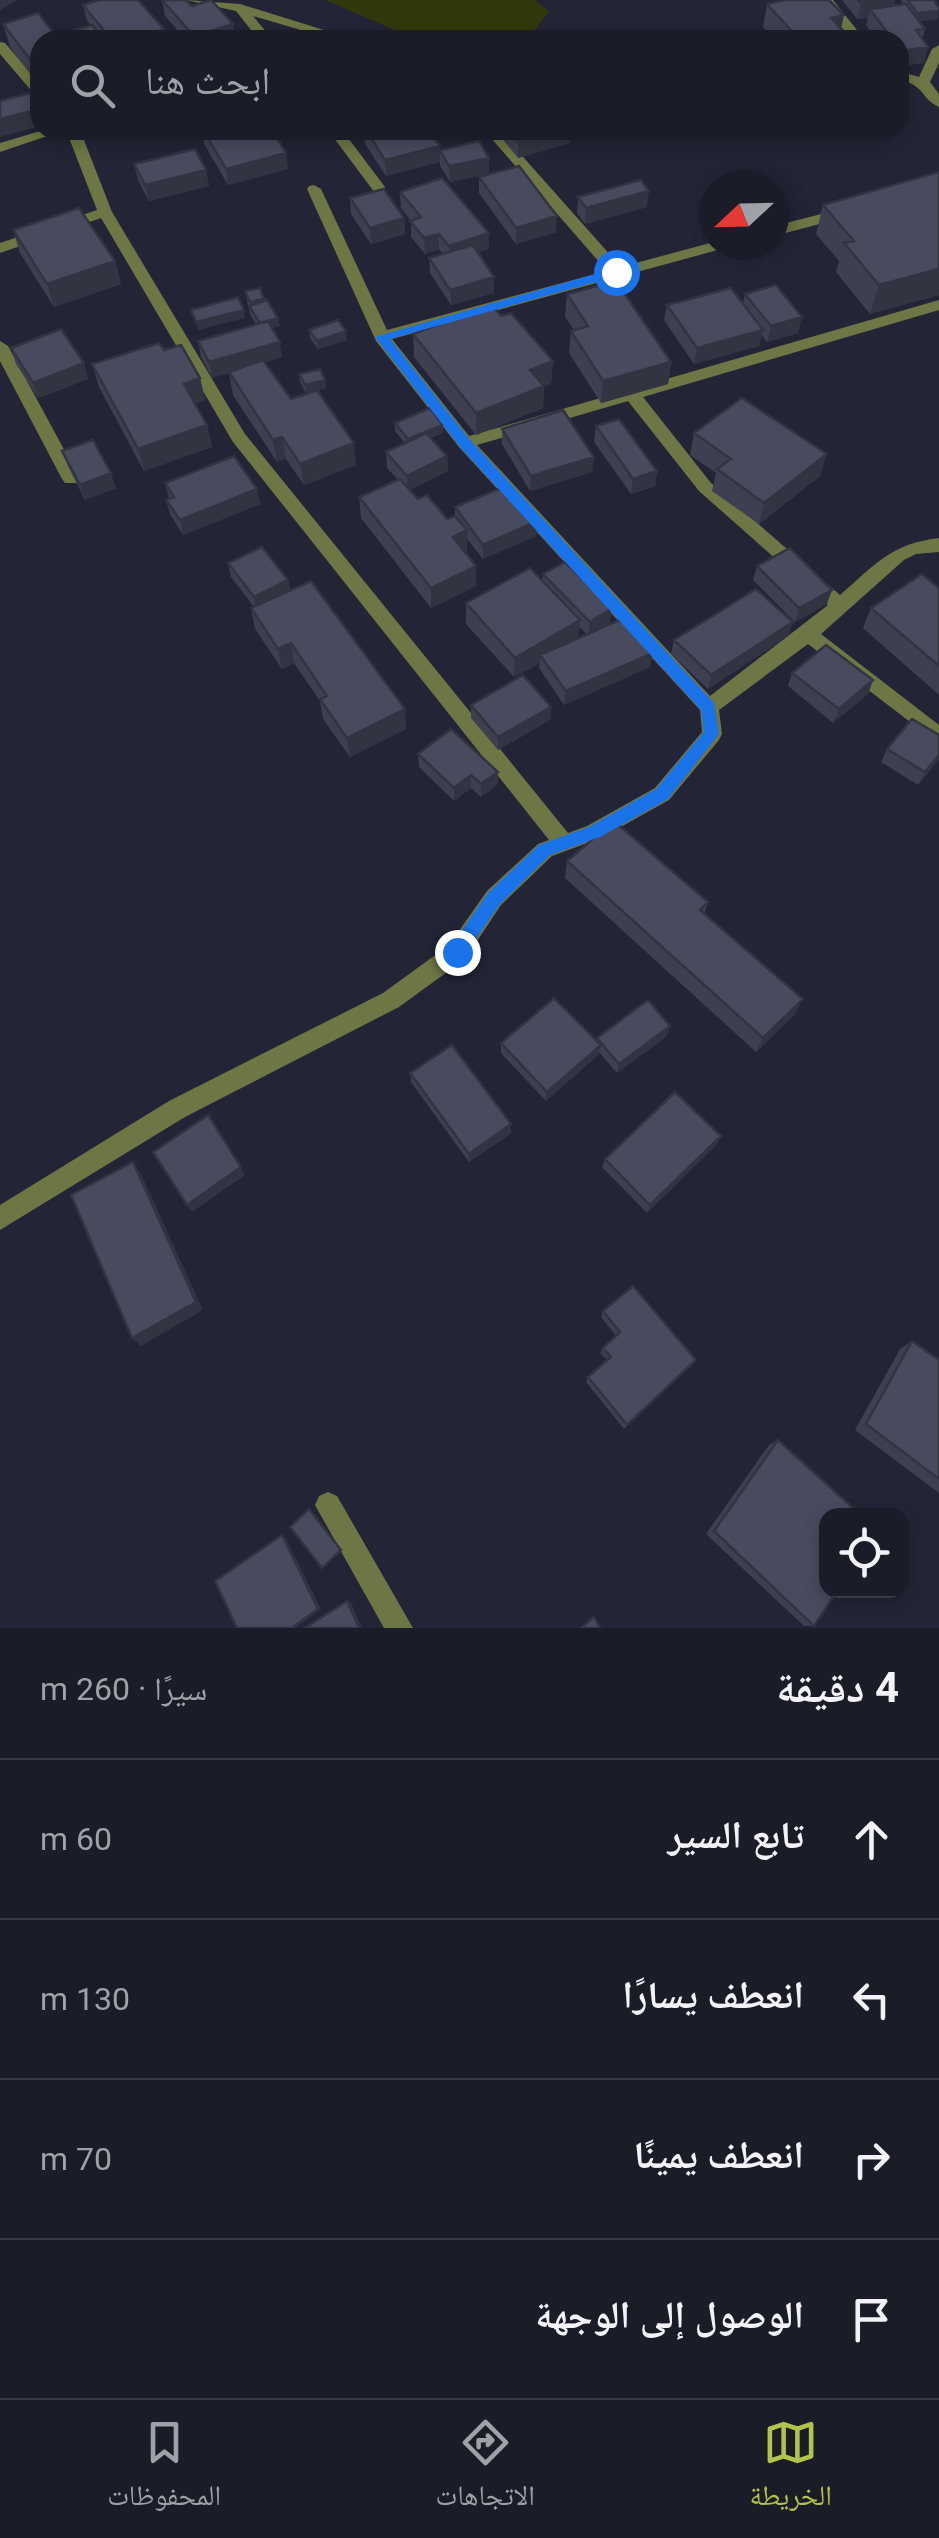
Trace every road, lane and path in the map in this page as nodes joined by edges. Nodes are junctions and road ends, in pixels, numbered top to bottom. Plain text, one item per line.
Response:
1 (192, 0) edge
2 (826, 0) edge
3 (240, 8) junction
4 (258, 30) edge
5 (314, 30) edge
6 (850, 30) edge
7 (0, 46) edge
8 (939, 49) edge
9 (6, 63) edge
10 (909, 78) edge
11 (923, 82) junction
12 (30, 83) edge
13 (939, 102) edge
14 (30, 139) edge
15 (78, 140) edge
16 (343, 140) edge
17 (500, 140) edge
18 (0, 148) edge
19 (314, 190) dead end
20 (380, 190) edge
21 (866, 207) edge
22 (105, 212) junction
23 (789, 227) edge
24 (0, 248) edge
25 (699, 250) edge
26 (616, 272) junction
27 (939, 304) edge
28 (382, 337) junction
29 (0, 346) edge
30 (632, 396) junction
31 (465, 443) junction
32 (72, 479) edge
33 (939, 544) edge
34 (842, 606) junction
35 (808, 634) junction
36 (709, 708) junction
37 (939, 736) edge
38 (564, 843) junction
39 (0, 1218) edge
40 (328, 1505) dead end
41 (399, 1628) edge

1 - 3 street
2 - 6 street
3 - 4 street
3 - 5 street
7 - 9 street
8 - 11 street
9 - 12 street
10 - 11 street
11 - 13 street
14 - 18 street
15 - 22 street
16 - 20 street
17 - 26 street
19 - 28 street
21 - 23 street
22 - 24 street
22 - 38 street
25 - 26 street
26 - 28 street
27 - 30 street
28 - 31 street
29 - 32 street
30 - 31 street
30 - 34 street
31 - 36 street
33 - 34 street
34 - 35 street
35 - 36 street
35 - 37 street
36 - 38 street
38 - 39 street
40 - 41 street

